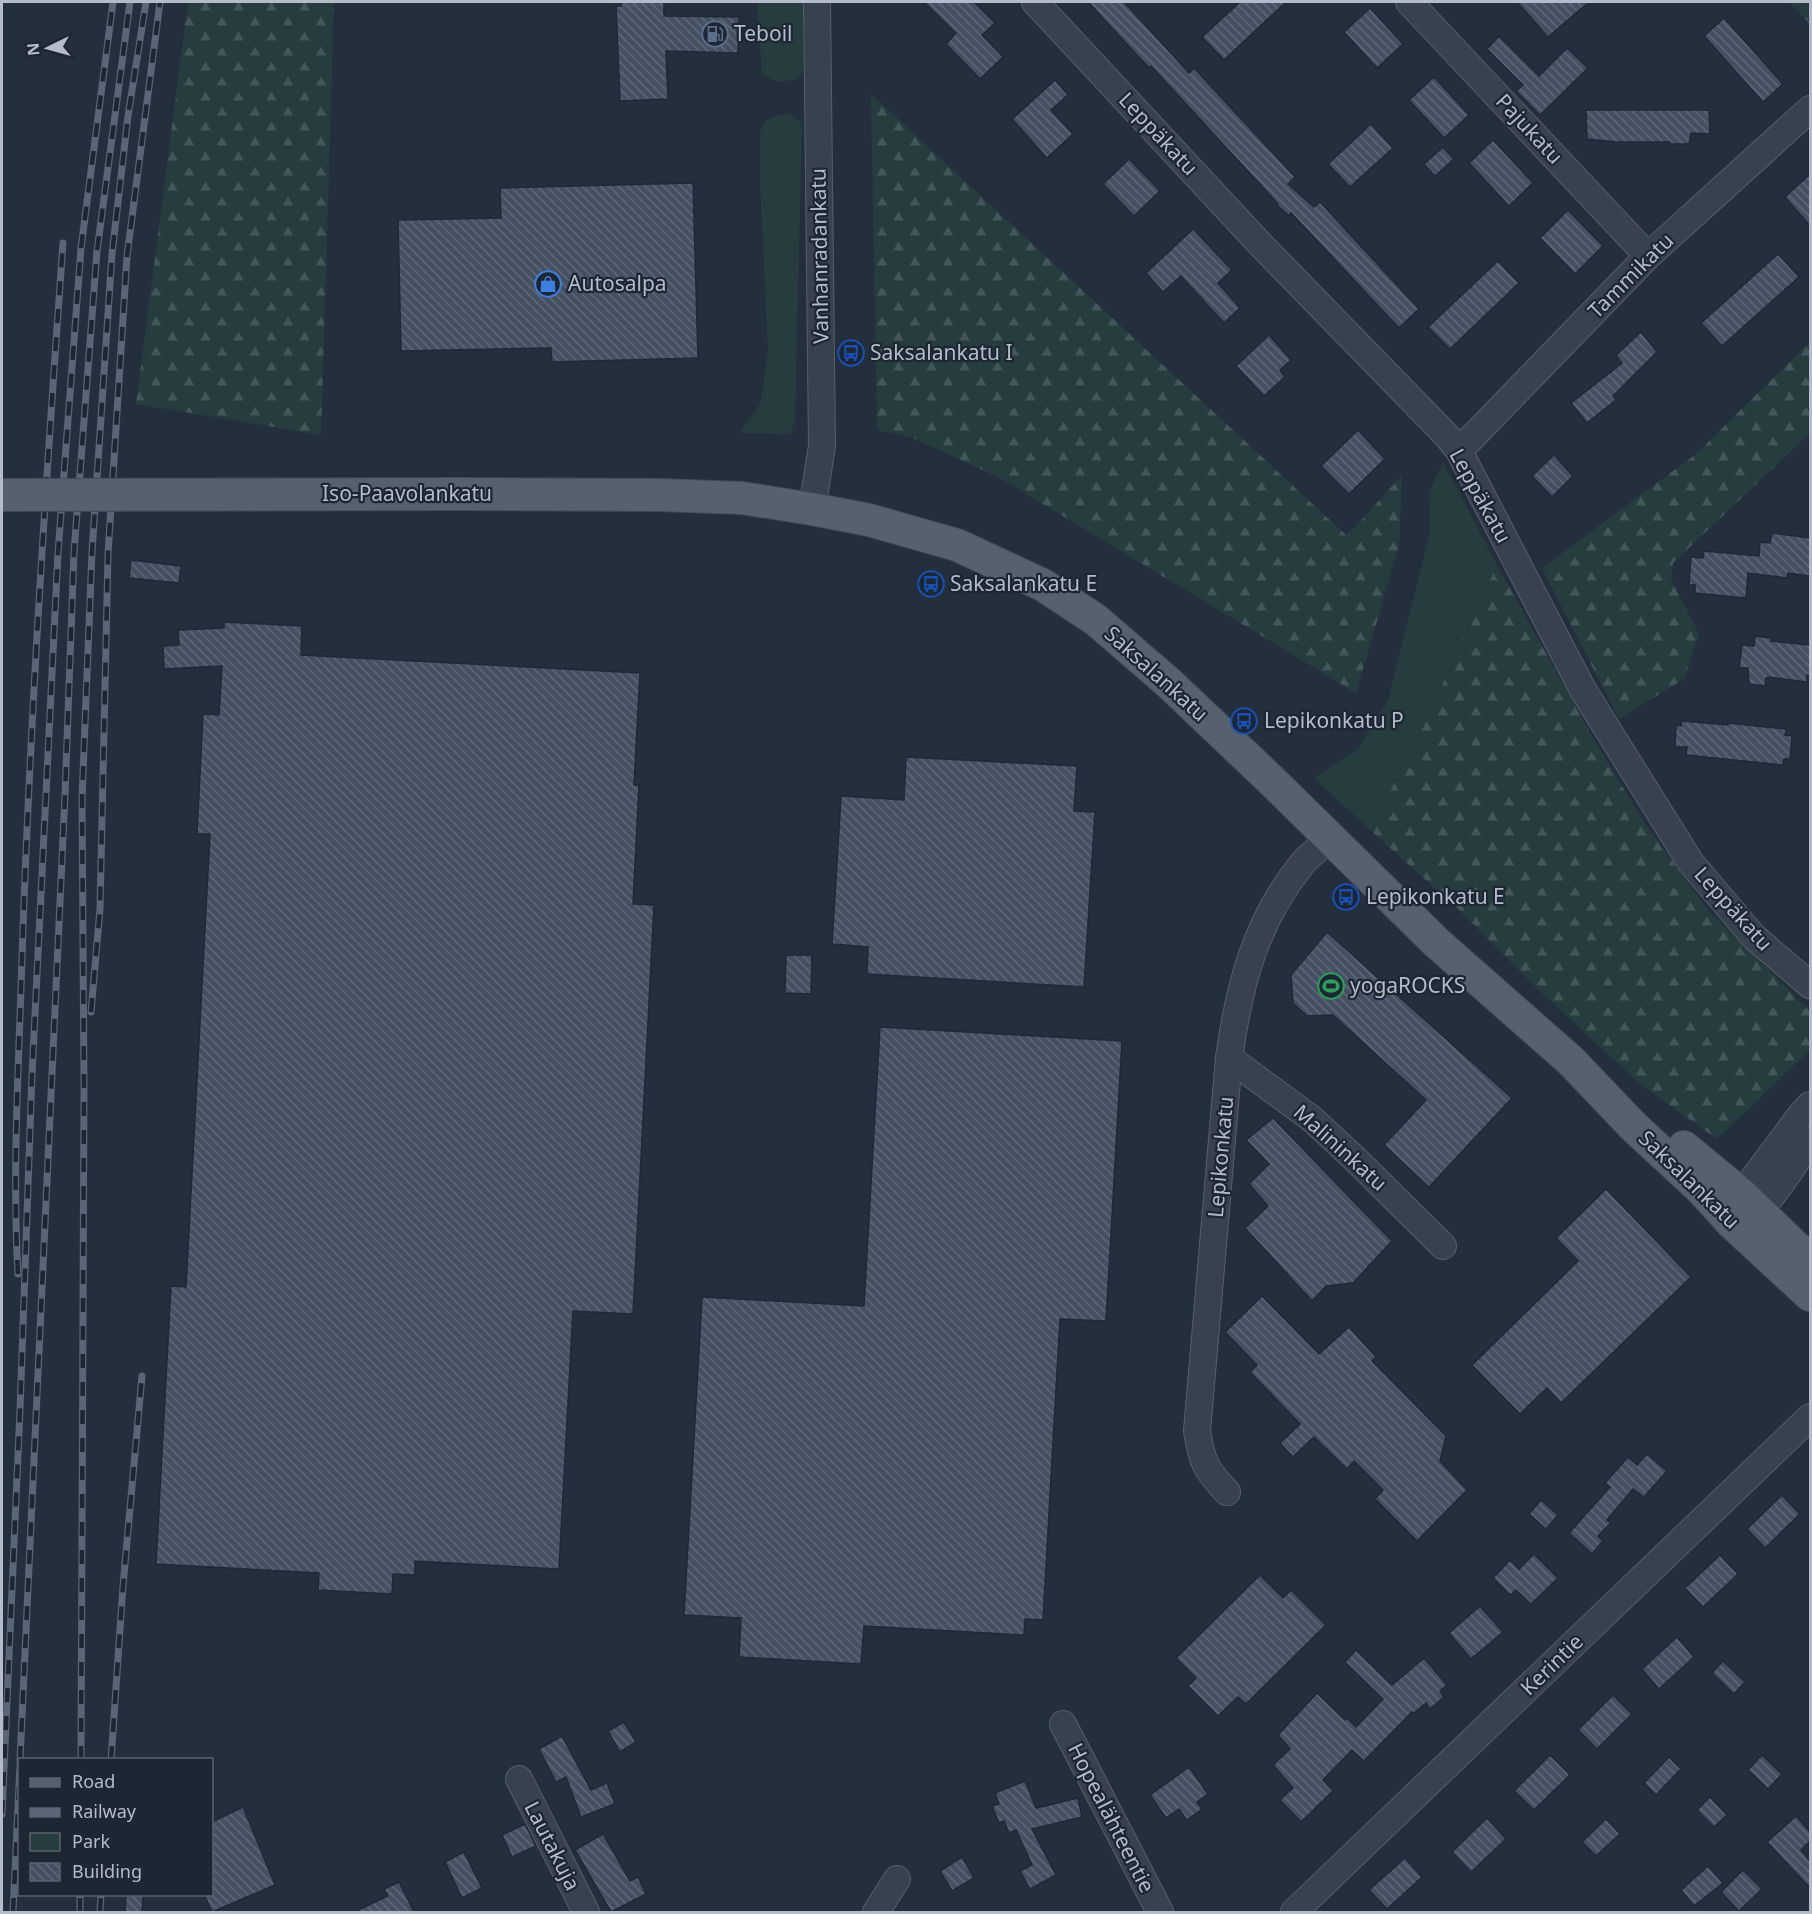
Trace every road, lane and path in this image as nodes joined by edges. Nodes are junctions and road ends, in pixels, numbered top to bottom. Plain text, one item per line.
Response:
1 (817, 2) edge
2 (1035, 2) edge
3 (1409, 2) edge
4 (1810, 109) edge
5 (1648, 256) junction
6 (1459, 451) junction
7 (2, 495) edge
8 (812, 509) junction
9 (1329, 839) junction
10 (1810, 985) edge
11 (1230, 1058) junction
12 (1810, 1105) edge
13 (1810, 1140) edge
14 (1744, 1209) junction
15 (1443, 1246) dead end
16 (1810, 1261) edge
17 (1810, 1295) edge
18 (1810, 1417) edge
19 (1227, 1492) dead end
20 (1063, 1724) dead end
21 (519, 1779) dead end
22 (897, 1879) dead end
23 (586, 1912) edge
24 (876, 1912) edge
25 (1160, 1912) edge
26 (1294, 1912) edge

1 - 8 street, Vanhanradankatu
2 - 6 street, Leppäkatu
3 - 5 street, Pajukatu
4 - 5 street, Tammikatu
5 - 6 street, Tammikatu
6 - 10 street, Leppäkatu
7 - 8 main road, Iso-Paavolankatu, bridge
8 - 9 main road, Saksalankatu
9 - 11 street, Lepikonkatu
9 - 14 main road, Saksalankatu
11 - 15 street, Malininkatu
11 - 19 street, Lepikonkatu
12 - 14 street
13 - 14 street
14 - 16 main road, Saksalankatu
14 - 17 main road, Saksalankatu
18 - 26 street, Kerintie
20 - 25 street, Hopealähteentie
21 - 23 street, Lautakuja
22 - 24 street

